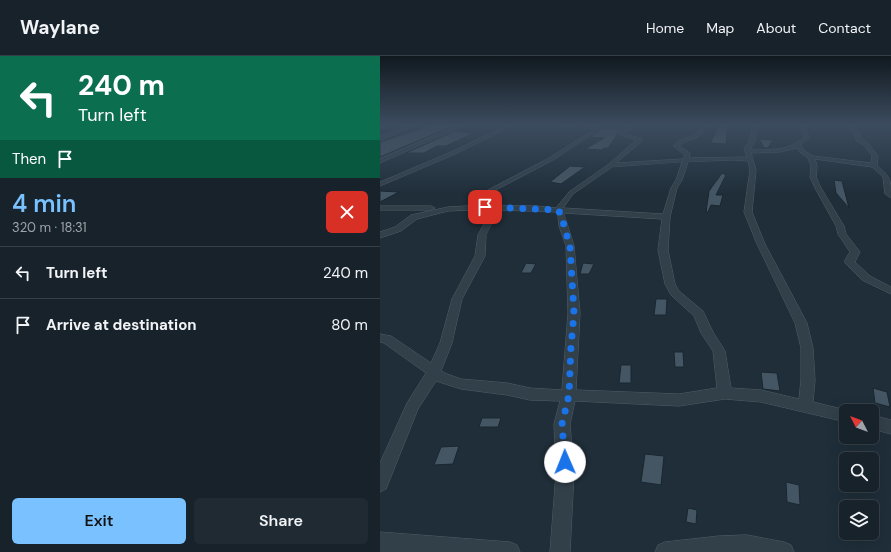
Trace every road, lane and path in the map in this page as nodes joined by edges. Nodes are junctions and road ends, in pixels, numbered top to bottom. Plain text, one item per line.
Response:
1 (408, 148) edge
2 (464, 148) edge
3 (568, 148) edge
4 (631, 148) edge
5 (680, 148) edge
6 (746, 148) edge
7 (789, 148) edge
8 (800, 148) edge
9 (870, 148) edge
10 (748, 155) junction
11 (812, 157) junction
12 (380, 160) edge
13 (685, 162) junction
14 (611, 165) junction
15 (874, 165) junction
16 (380, 177) edge
17 (393, 179) junction
18 (380, 184) edge
19 (891, 196) edge
20 (497, 207) junction
21 (380, 208) edge
22 (469, 208) junction
23 (448, 209) junction
24 (558, 210) junction
25 (666, 217) junction
26 (380, 235) edge
27 (891, 291) edge
28 (380, 338) edge
29 (434, 372) junction
30 (725, 393) junction
31 (569, 395) junction
32 (805, 406) junction
33 (839, 414) edge
34 (879, 424) edge
35 (891, 427) edge
36 (380, 483) edge
37 (380, 542) edge
38 (510, 552) edge
39 (560, 552) edge
40 (666, 552) edge
41 (784, 552) edge

1 - 12 street
2 - 17 street
3 - 22 street
4 - 14 street
5 - 13 street
6 - 10 street
7 - 10 street
8 - 11 street
9 - 15 street
10 - 13 street
10 - 32 street
11 - 15 street
11 - 27 street
13 - 14 street
13 - 25 street
14 - 24 street
15 - 19 street
16 - 17 street
17 - 18 street
20 - 22 street
20 - 24 street
20 - 29 street
21 - 23 street
22 - 23 street
23 - 26 street
24 - 25 street
24 - 31 street
25 - 30 street
28 - 29 street
29 - 31 street
29 - 36 street
30 - 31 street
30 - 32 street
31 - 39 street
32 - 33 street
34 - 35 street
37 - 38 street
40 - 41 street

